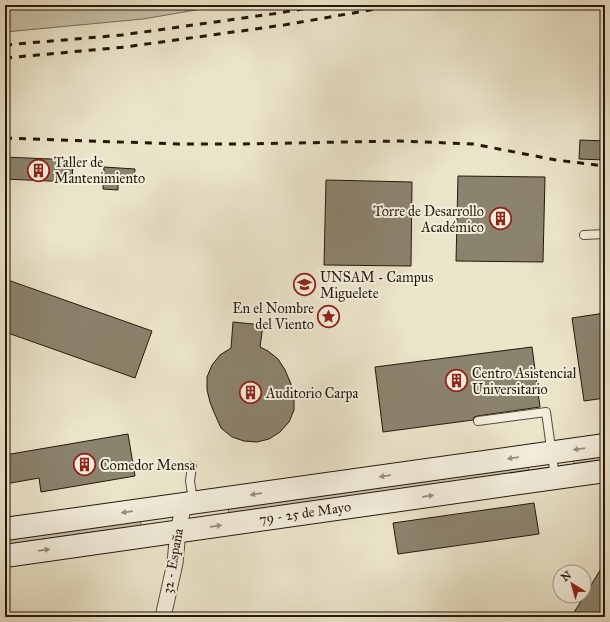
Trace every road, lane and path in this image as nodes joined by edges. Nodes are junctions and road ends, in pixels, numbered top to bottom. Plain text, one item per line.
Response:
1 (605, 234) edge
2 (584, 236) dead end
3 (478, 421) dead end
4 (605, 445) edge
5 (552, 453) junction
6 (192, 466) dead end
7 (605, 471) edge
8 (556, 478) junction
9 (184, 504) junction
10 (5, 529) edge
11 (178, 531) junction
12 (5, 556) edge
13 (163, 617) edge

1 - 2 lane
3 - 5 lane
4 -> 5 main road, 79 - 25 de Mayo
5 - 8 lane
5 -> 9 main road, 79 - 25 de Mayo
6 - 9 lane
7 - 8 main road, 79 - 25 de Mayo
11 -> 8 main road, 79 - 25 de Mayo
9 -> 10 main road, 79 - 25 de Mayo
9 - 11 street, 32 - España
12 -> 11 main road, 79 - 25 de Mayo
11 - 13 street, 32 - España

